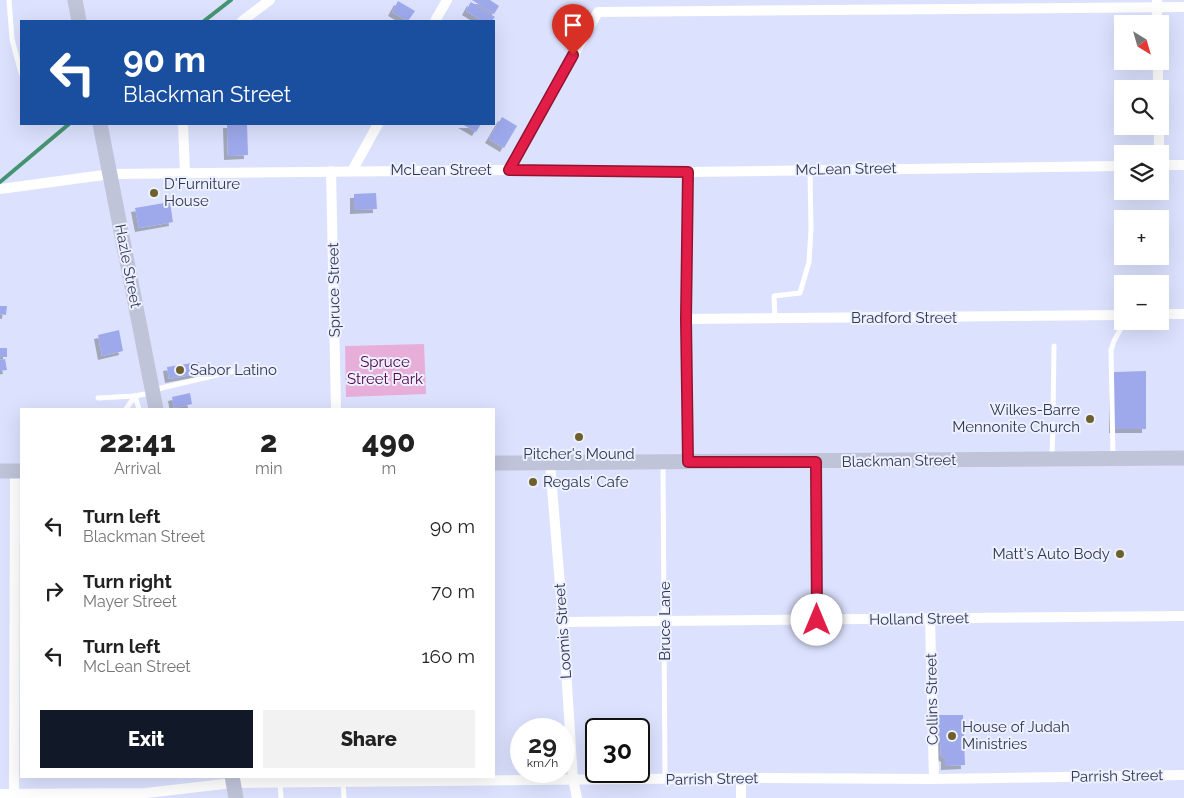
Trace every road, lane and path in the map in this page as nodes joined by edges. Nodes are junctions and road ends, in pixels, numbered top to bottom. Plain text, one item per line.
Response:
1 (8, 0) edge
2 (75, 0) edge
3 (270, 0) edge
4 (447, 0) edge
5 (1157, 4) edge
6 (1184, 7) edge
7 (79, 20) edge
8 (243, 20) edge
9 (436, 20) edge
10 (20, 69) edge
11 (100, 125) edge
12 (183, 125) edge
13 (377, 125) edge
14 (1169, 165) edge
15 (1184, 165) edge
16 (1114, 166) edge
17 (509, 170) junction
18 (810, 170) junction
19 (331, 171) junction
20 (352, 171) junction
21 (688, 172) junction
22 (185, 173) junction
23 (111, 174) junction
24 (0, 188) edge
25 (1169, 314) edge
26 (1184, 314) edge
27 (1114, 315) edge
28 (775, 318) junction
29 (686, 319) junction
30 (1120, 330) edge
31 (1054, 346) dead end
32 (234, 371) dead end
33 (153, 391) junction
34 (135, 396) junction
35 (98, 398) dead end
36 (127, 408) edge
37 (138, 408) edge
38 (156, 408) edge
39 (336, 408) edge
40 (1053, 412) dead end
41 (1053, 424) dead end
42 (1184, 458) edge
43 (1052, 459) junction
44 (1113, 459) junction
45 (688, 462) junction
46 (816, 462) junction
47 (550, 463) junction
48 (663, 463) junction
49 (495, 464) edge
50 (12, 471) edge
51 (1184, 616) edge
52 (930, 618) junction
53 (817, 620) junction
54 (563, 622) junction
55 (665, 623) junction
56 (569, 718) edge
57 (1184, 775) edge
58 (741, 778) junction
59 (402, 779) edge
60 (510, 779) edge
61 (575, 779) edge
62 (934, 779) junction
63 (665, 780) junction
64 (343, 782) junction
65 (280, 783) junction
66 (573, 783) edge
67 (234, 786) edge
68 (0, 794) edge
69 (14, 796) edge
70 (147, 796) edge
71 (281, 798) edge
72 (344, 798) edge
73 (577, 798) edge
74 (741, 798) edge

1 - 10 lane
2 - 7 main road
3 - 8 street
4 - 9 street
5 - 6 street
5 - 17 street
11 - 23 main road, Hazle Street
12 - 22 street
13 - 20 street
14 - 15 street
16 - 18 street, McLean Street
17 - 20 street, McLean Street
17 - 21 street, McLean Street
18 - 21 street, McLean Street
18 - 28 lane
19 - 20 street, McLean Street
19 - 22 street, McLean Street
19 - 39 street, Spruce Street
21 - 29 street
22 - 23 street, McLean Street
23 - 24 street, McLean Street
23 - 33 main road, Hazle Street
25 - 26 street
27 - 28 street, Bradford Street
28 - 29 street, Bradford Street
29 - 45 street
30 - 44 lane
31 - 40 lane
32 - 33 lane
33 - 34 lane
33 - 38 main road, Hazle Street
34 - 35 lane
34 - 36 lane
34 - 37 lane
41 - 43 lane
42 - 44 main road, Blackman Street
43 - 44 main road, Blackman Street
43 - 46 main road, Blackman Street
45 - 46 main road, Blackman Street
45 - 48 main road, Blackman Street
46 - 53 street
47 - 48 main road, Blackman Street
47 - 49 main road, Blackman Street
47 - 54 street, Loomis Street
48 - 55 lane, Bruce Lane
50 - 69 street
51 - 52 street, Holland Street
52 - 53 street, Holland Street
52 - 62 street, Collins Street
53 - 55 street, Holland Street
54 - 55 street, Holland Street
54 - 56 street, Loomis Street
55 - 63 lane, Bruce Lane
57 - 62 street, Parrish Street
58 - 62 street, Parrish Street
58 - 63 street, Parrish Street
58 - 74 street
59 - 60 street, Parrish Street
59 - 64 street, Parrish Street
61 - 63 street, Parrish Street
64 - 65 street, Parrish Street
64 - 72 lane
65 - 67 street, Parrish Street
65 - 71 lane
66 - 73 street, Loomis Street
67 - 70 street, Parrish Street
68 - 69 street, Parrish Street
69 - 70 street, Parrish Street

